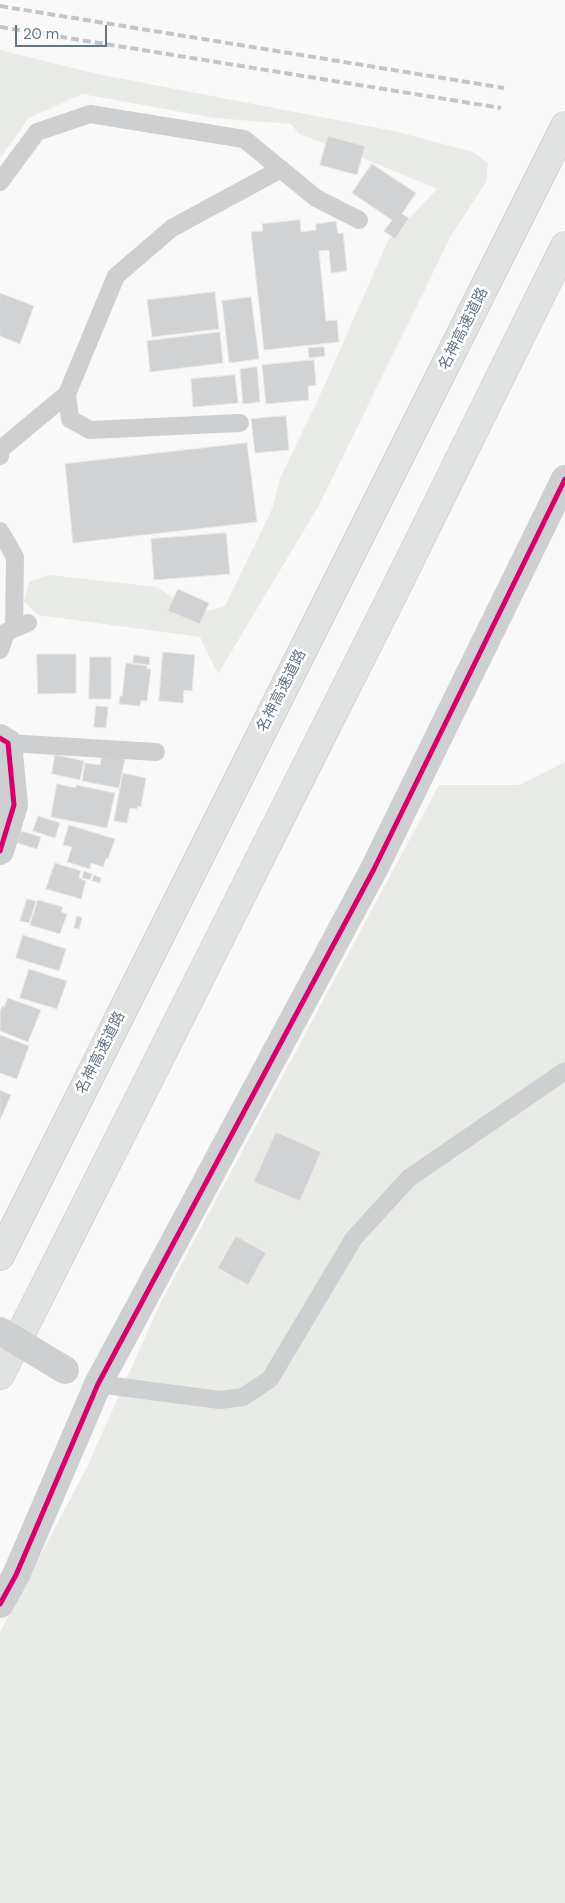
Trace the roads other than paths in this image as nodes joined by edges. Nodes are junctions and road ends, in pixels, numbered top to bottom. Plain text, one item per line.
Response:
1 (565, 126) edge
2 (281, 169) junction
3 (0, 182) edge
4 (359, 220) dead end
5 (565, 246) edge
6 (67, 394) junction
7 (240, 423) dead end
8 (0, 456) edge
9 (565, 479) edge
10 (0, 531) edge
11 (0, 650) edge
12 (4, 741) edge
13 (156, 752) dead end
14 (0, 851) edge
15 (565, 1071) edge
16 (0, 1256) edge
17 (0, 1331) edge
18 (0, 1375) edge
19 (98, 1384) junction
20 (0, 1604) edge

1 - 16 highway, 名神高速道路
2 - 3 lane
2 - 4 lane
2 - 6 lane
5 - 18 highway
6 - 7 lane
6 - 8 lane
9 - 19 street
10 - 11 lane
12 - 13 lane
12 - 14 street
15 - 19 lane
17 - 19 street, bridge
19 - 20 street

